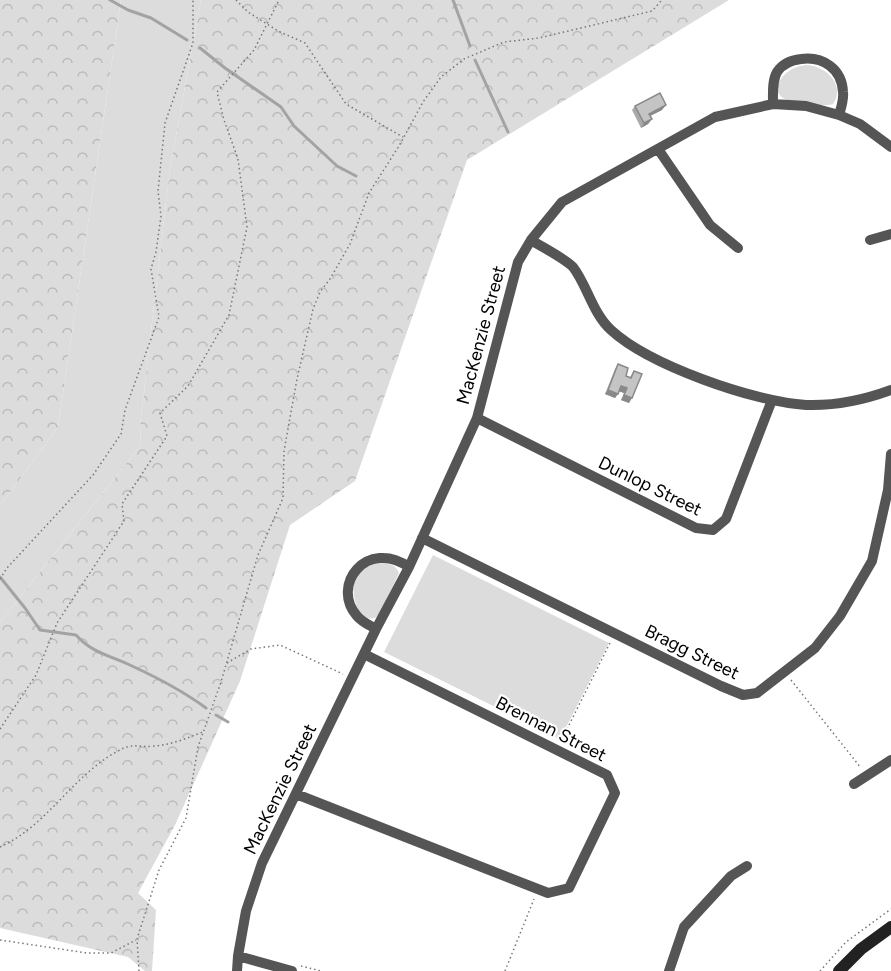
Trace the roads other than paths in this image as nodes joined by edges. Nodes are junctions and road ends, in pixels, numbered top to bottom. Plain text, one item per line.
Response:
1 (773, 104) junction
2 (839, 115) junction
3 (891, 147) edge
4 (658, 149) junction
5 (891, 234) edge
6 (531, 240) junction
7 (870, 240) dead end
8 (738, 248) dead end
9 (891, 390) edge
10 (772, 400) junction
11 (477, 418) junction
12 (891, 454) edge
13 (422, 538) junction
14 (409, 567) junction
15 (376, 629) junction
16 (364, 654) junction
17 (891, 760) edge
18 (854, 784) dead end
19 (296, 794) junction
20 (747, 866) dead end
21 (891, 927) edge
22 (238, 956) junction
23 (237, 971) edge
24 (292, 971) edge
25 (669, 971) edge
26 (839, 971) edge

1 - 2 street, MacKenzie Street
1 - 2 street
1 - 4 street, MacKenzie Street
2 - 3 street, MacKenzie Street
4 - 6 street, MacKenzie Street
4 - 8 street
5 - 7 street
6 - 10 street
6 - 11 street, MacKenzie Street
9 - 10 street
10 - 11 street, Dunlop Street
11 - 13 street, MacKenzie Street
12 - 13 street, Bragg Street
13 - 14 street, MacKenzie Street
14 - 15 street, MacKenzie Street
14 - 15 street
15 - 16 street, MacKenzie Street
16 - 19 street, MacKenzie Street
16 - 19 street, Brennan Street
17 - 18 street
19 - 22 street, MacKenzie Street
20 - 25 street
21 - 26 street
22 - 23 street, MacKenzie Street
22 - 24 street

